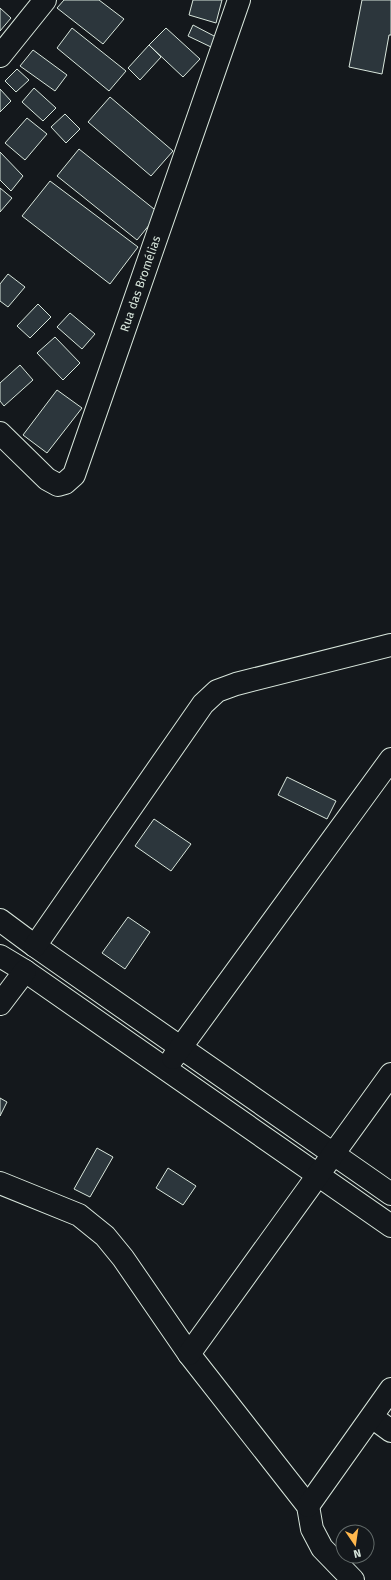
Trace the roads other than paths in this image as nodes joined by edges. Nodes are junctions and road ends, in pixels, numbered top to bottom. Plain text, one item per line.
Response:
1 (45, 0) edge
2 (239, 0) edge
3 (0, 56) edge
4 (0, 433) edge
5 (391, 645) edge
6 (391, 759) edge
7 (0, 920) edge
8 (35, 946) junction
9 (0, 956) edge
10 (25, 971) junction
11 (0, 1004) edge
12 (181, 1047) junction
13 (165, 1069) junction
14 (391, 1074) edge
15 (333, 1154) junction
16 (318, 1175) junction
17 (0, 1183) edge
18 (391, 1194) edge
19 (391, 1226) edge
20 (189, 1354) junction
21 (391, 1389) edge
22 (372, 1417) junction
23 (391, 1431) edge
24 (308, 1506) junction
25 (353, 1580) edge

1 - 3 street
2 - 4 street, Rua das Bromélias
5 - 8 street
6 - 12 street
7 - 8 street
8 - 12 street
9 - 10 street
10 - 11 street
10 - 13 street
12 - 13 street
12 - 15 street
13 - 16 street
14 - 15 street
15 - 16 street
15 - 18 street
16 - 19 street
16 - 20 street
17 - 20 street
20 - 24 street
21 - 22 street
22 - 23 street
22 - 24 street
24 - 25 street

